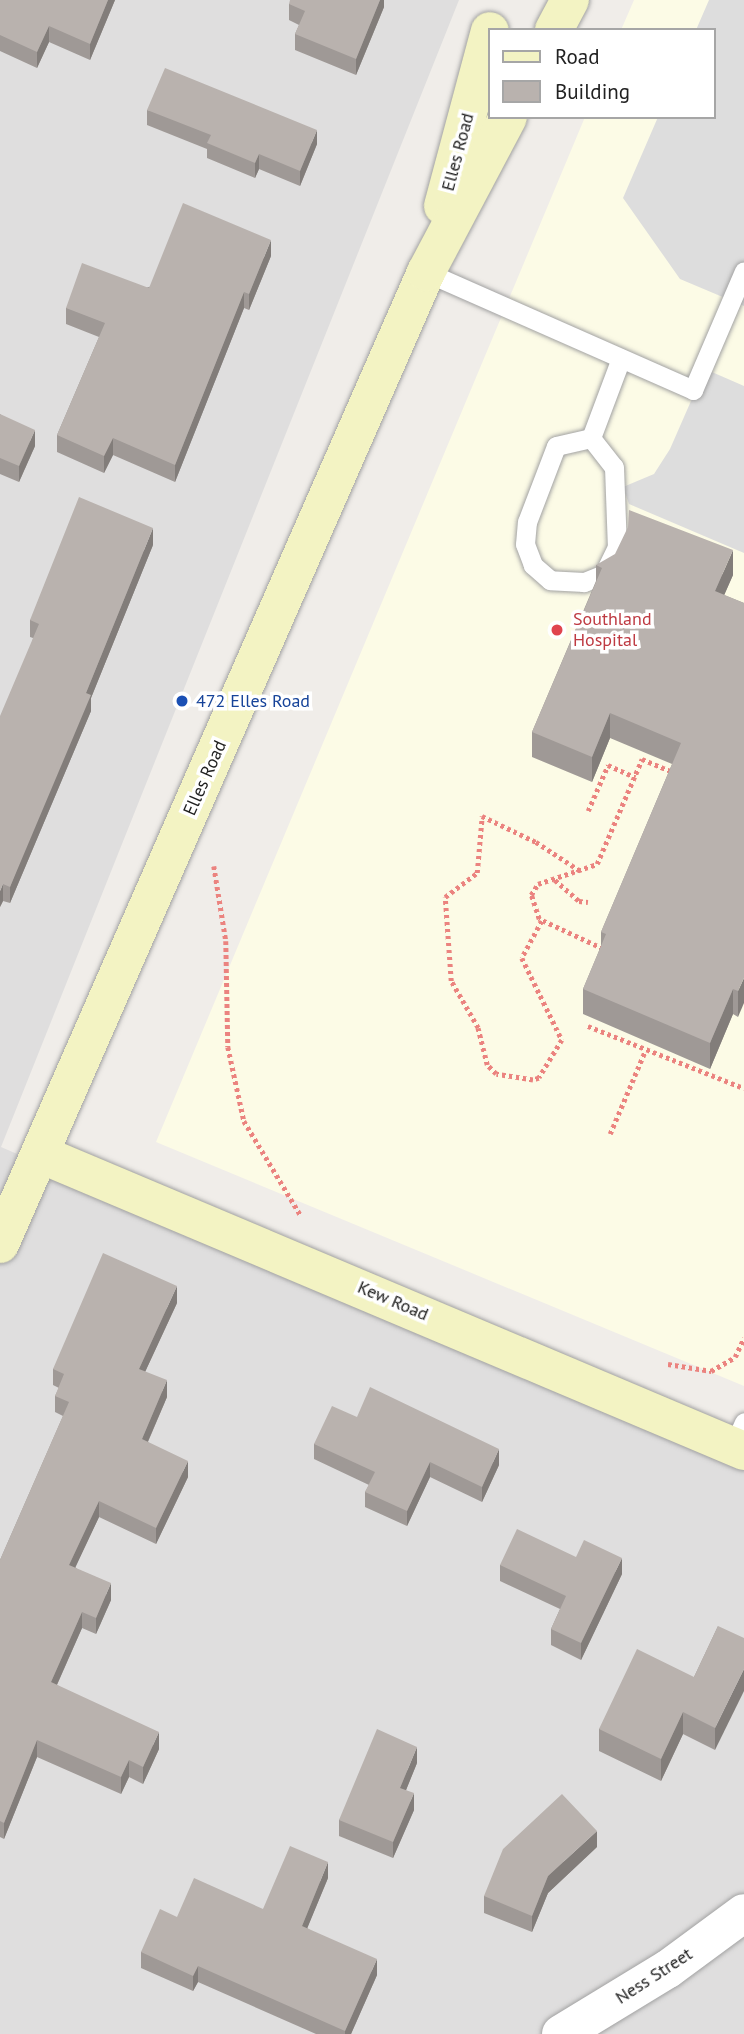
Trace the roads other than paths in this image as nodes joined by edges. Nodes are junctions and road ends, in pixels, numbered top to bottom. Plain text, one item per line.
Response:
1 (499, 0) edge
2 (491, 28) edge
3 (489, 35) edge
4 (507, 119) edge
5 (744, 271) edge
6 (426, 272) junction
7 (621, 358) junction
8 (591, 438) junction
9 (40, 1154) junction
10 (0, 1244) edge
11 (740, 1440) edge
12 (744, 1913) edge
13 (561, 2034) edge

1 - 2 main road, Elles Road
3 - 6 main road, Elles Road
4 - 6 main road, Elles Road
5 - 7 lane
6 - 7 lane
6 - 9 main road, Elles Road
7 - 8 lane
8 - 8 lane
9 - 10 main road, Elles Road
9 - 11 main road, Kew Road
12 - 13 street, Ness Street

